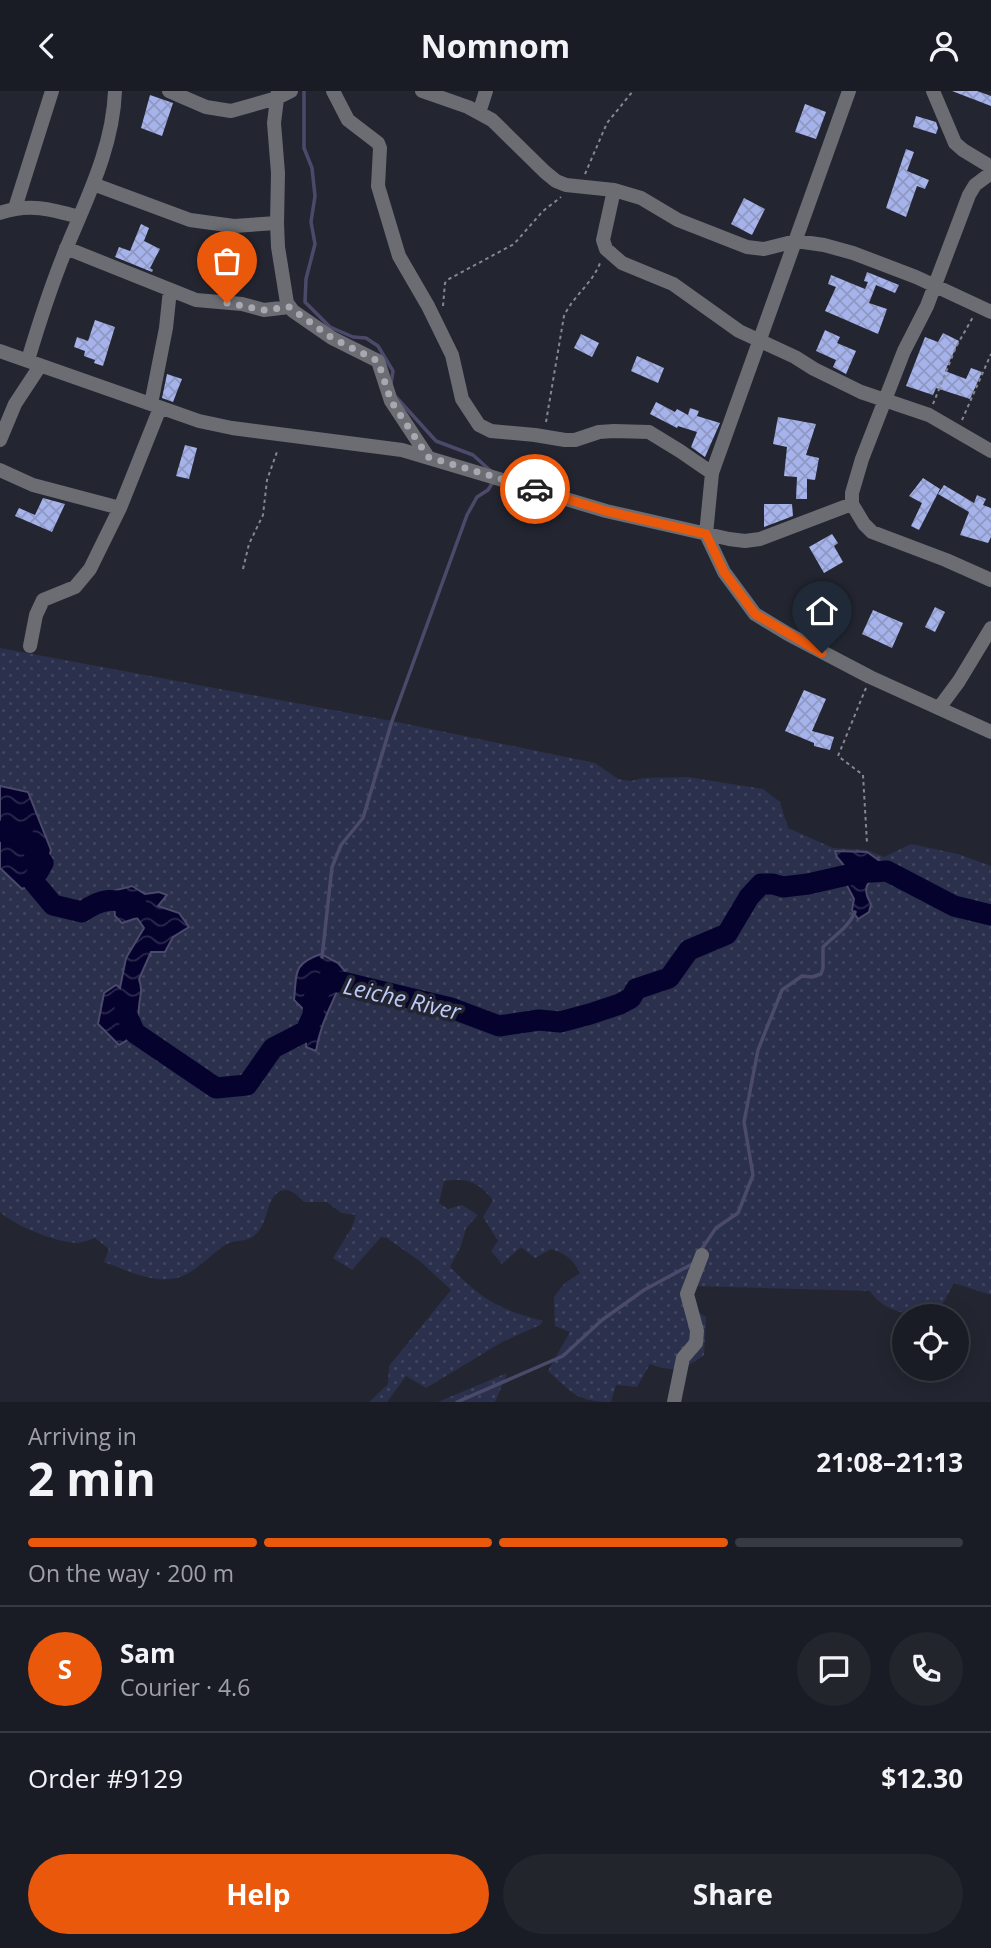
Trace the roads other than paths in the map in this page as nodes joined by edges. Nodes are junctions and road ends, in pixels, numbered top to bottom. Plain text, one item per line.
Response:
1 (52, 91) edge
2 (115, 91) edge
3 (169, 91) edge
4 (291, 91) edge
5 (333, 91) edge
6 (422, 91) edge
7 (486, 91) edge
8 (849, 91) edge
9 (933, 91) edge
10 (278, 95) edge
11 (479, 113) junction
12 (991, 167) edge
13 (991, 173) edge
14 (93, 184) junction
15 (614, 190) junction
16 (15, 208) junction
17 (0, 213) edge
18 (79, 217) junction
19 (276, 223) junction
20 (796, 241) junction
21 (66, 249) junction
22 (936, 285) junction
23 (170, 290) junction
24 (289, 307) junction
25 (985, 309) edge
26 (760, 341) junction
27 (0, 351) edge
28 (34, 363) junction
29 (884, 400) junction
30 (155, 406) junction
31 (0, 440) edge
32 (991, 451) edge
33 (428, 457) junction
34 (0, 470) edge
35 (712, 473) junction
36 (852, 504) junction
37 (120, 509) junction
38 (706, 534) junction
39 (991, 580) edge
40 (991, 628) edge
41 (30, 646) dead end
42 (939, 708) junction
43 (991, 732) edge
44 (702, 1255) dead end
45 (674, 1402) edge

1 - 16 street
2 - 14 street
3 - 10 street
4 - 10 street
5 - 35 street
6 - 11 street
7 - 11 street
8 - 20 street
9 - 12 street
10 - 19 street
11 - 15 street
13 - 22 street
14 - 18 street
14 - 19 street
15 - 20 street
15 - 26 street
16 - 17 street
16 - 18 street
18 - 21 street
19 - 24 street
20 - 22 street
20 - 26 street
21 - 23 street
21 - 28 street
22 - 25 street
22 - 29 street
23 - 24 street
23 - 30 street
24 - 33 street
26 - 29 street
26 - 35 street
27 - 28 street
28 - 30 street
28 - 31 street
29 - 32 street
29 - 36 street
30 - 33 street
30 - 37 street
33 - 38 street
34 - 37 street
35 - 38 street
36 - 38 street
36 - 39 street
37 - 41 street
38 - 42 street
40 - 42 street
42 - 43 street
44 - 45 street

